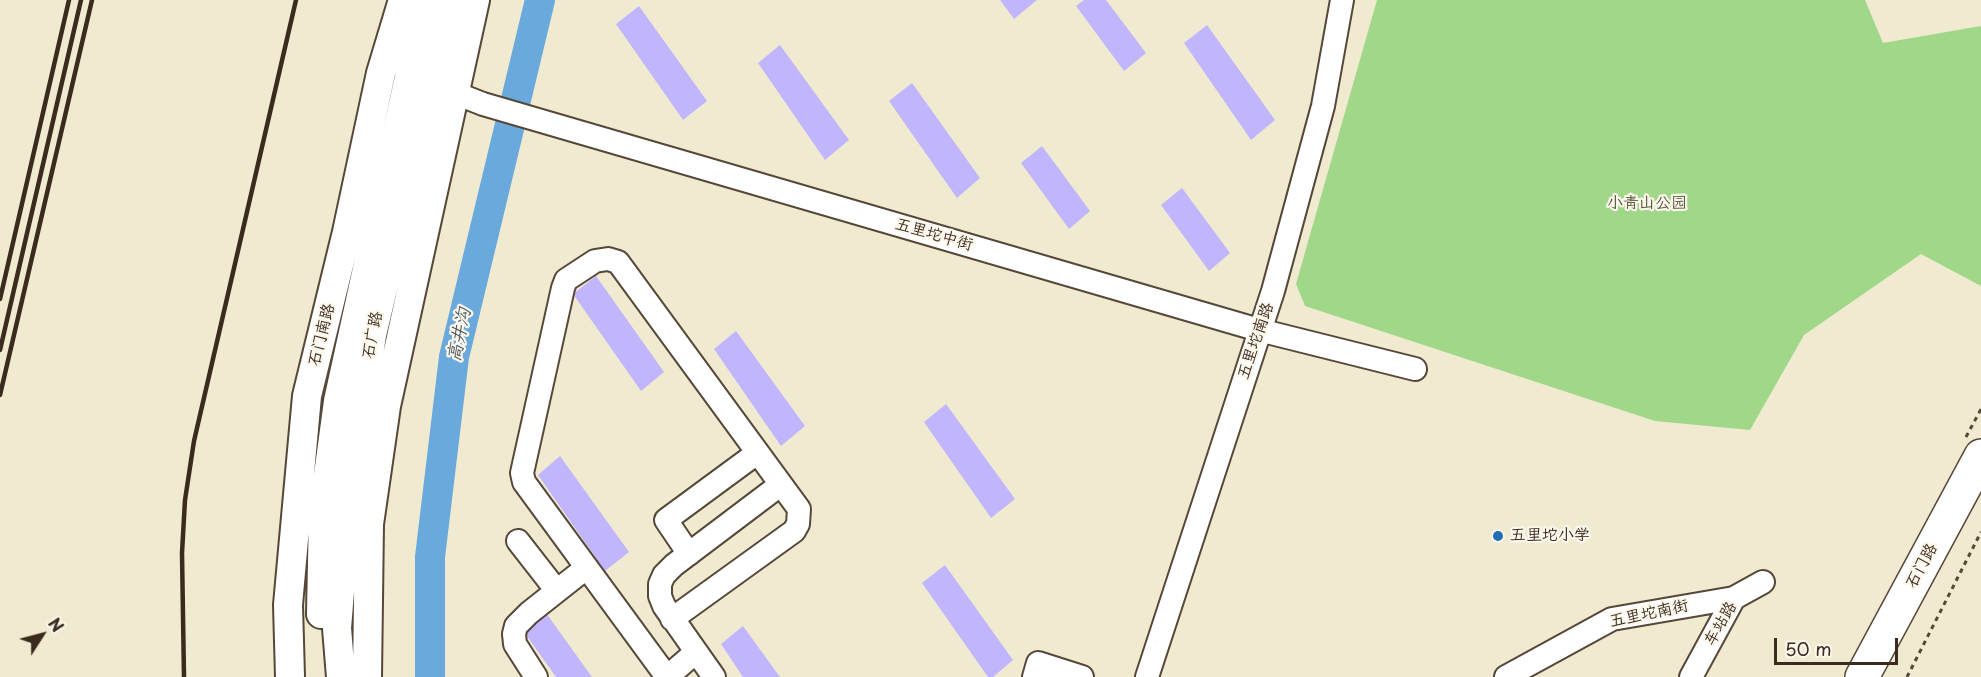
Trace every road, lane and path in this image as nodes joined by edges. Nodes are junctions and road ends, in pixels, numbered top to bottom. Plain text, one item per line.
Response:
1 (403, 0) edge
2 (426, 0) edge
3 (451, 0) edge
4 (475, 0) edge
5 (1342, 0) edge
6 (455, 93) junction
7 (1259, 330) junction
8 (1415, 369) dead end
9 (757, 453) junction
10 (1981, 456) edge
11 (780, 485) junction
12 (1981, 495) edge
13 (1981, 532) edge
14 (518, 541) dead end
15 (689, 554) junction
16 (586, 568) junction
17 (1763, 582) dead end
18 (557, 591) junction
19 (1734, 598) junction
20 (672, 619) junction
21 (696, 652) junction
22 (290, 677) edge
23 (321, 677) edge
24 (341, 677) edge
25 (367, 677) edge
26 (536, 677) edge
27 (714, 677) edge
28 (1034, 677) edge
29 (1082, 677) edge
30 (1147, 677) edge
31 (1506, 677) edge
32 (1691, 677) edge
33 (1862, 677) edge
34 (1886, 677) edge
35 (1907, 677) edge

1 - 22 main road, 石门南路
2 - 23 main road, 石广路
3 - 24 main road, 石广路
4 - 6 main road
5 - 7 street, 五里坨南路
6 - 7 street, 五里坨中街
6 - 25 main road
7 - 8 street, 五里坨中街
7 - 30 street, 五里坨南路
9 - 11 street
9 - 15 street
9 - 16 street
10 - 33 highway, 石门路
11 - 15 street
11 - 20 street
12 - 34 highway, 石门路
13 - 35 path
14 - 18 street
15 - 20 street
16 - 18 street
16 - 21 street
17 - 19 street, 车站路
18 - 26 street
19 - 31 street, 五里坨南街
19 - 32 street, 车站路
20 - 21 street
21 - 27 street
28 - 29 street

